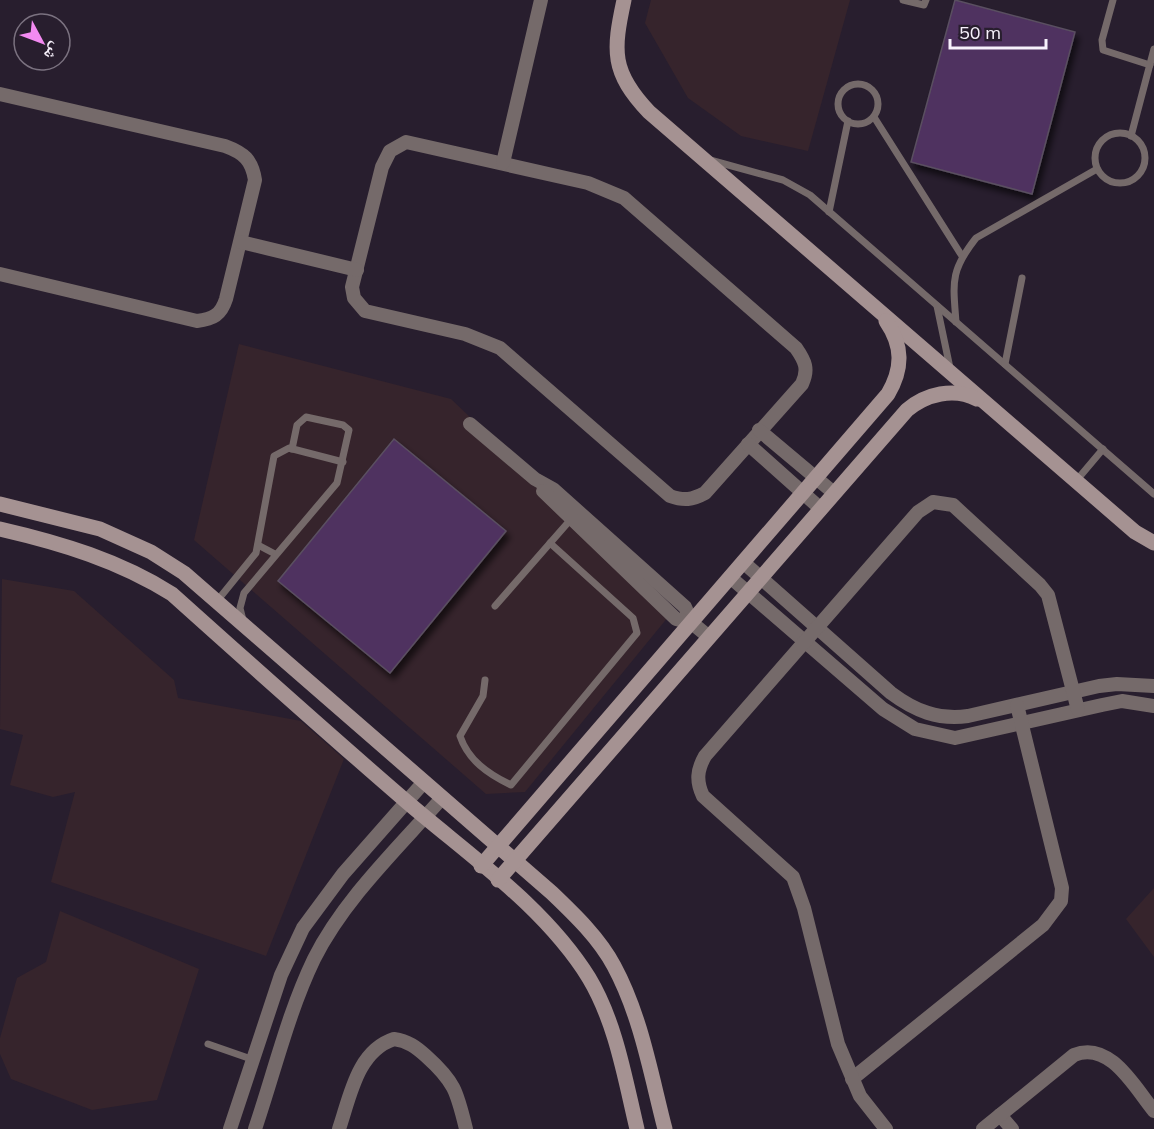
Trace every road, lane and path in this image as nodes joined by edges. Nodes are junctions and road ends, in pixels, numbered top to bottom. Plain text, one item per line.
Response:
1 (541, 0) edge
2 (624, 0) edge
3 (903, 0) edge
4 (926, 0) edge
5 (1113, 0) edge
6 (1154, 49) edge
7 (1150, 65) junction
8 (0, 94) edge
9 (874, 117) junction
10 (848, 122) junction
11 (1131, 136) junction
12 (702, 158) junction
13 (503, 163) junction
14 (1097, 170) junction
15 (829, 212) junction
16 (241, 242) junction
17 (962, 256) junction
18 (357, 270) junction
19 (0, 274) edge
20 (1022, 278) dead end
21 (937, 306) junction
22 (878, 308) junction
23 (956, 322) junction
24 (1005, 364) junction
25 (952, 375) junction
26 (994, 409) junction
27 (470, 424) dead end
28 (759, 430) junction
29 (748, 444) junction
30 (292, 449) junction
31 (1103, 449) junction
32 (343, 462) junction
33 (816, 478) junction
34 (1076, 481) junction
35 (803, 493) junction
36 (834, 494) junction
37 (1154, 494) edge
38 (0, 504) edge
39 (821, 509) junction
40 (574, 515) junction
41 (0, 530) edge
42 (550, 543) junction
43 (1154, 543) edge
44 (258, 545) junction
45 (275, 554) junction
46 (743, 562) junction
47 (730, 577) junction
48 (761, 578) junction
49 (748, 593) junction
50 (217, 601) junction
51 (495, 606) dead end
52 (692, 623) junction
53 (244, 626) junction
54 (817, 627) junction
55 (709, 637) junction
56 (805, 641) junction
57 (484, 680) dead end
58 (1154, 686) edge
59 (1074, 692) junction
60 (1017, 705) junction
61 (1154, 706) edge
62 (1078, 710) junction
63 (1022, 724) junction
64 (424, 782) junction
65 (442, 798) junction
66 (407, 802) junction
67 (425, 818) junction
68 (498, 846) junction
69 (515, 861) junction
70 (481, 866) junction
71 (498, 880) junction
72 (208, 1044) dead end
73 (254, 1060) junction
74 (852, 1079) junction
75 (1154, 1112) edge
76 (1000, 1115) junction
77 (230, 1129) edge
78 (255, 1129) edge
79 (339, 1129) edge
80 (466, 1129) edge
81 (637, 1129) edge
82 (665, 1129) edge
83 (886, 1129) edge
84 (983, 1129) edge
85 (1012, 1129) edge

1 - 13 street
2 - 12 street
3 - 4 lane
5 - 7 lane
6 - 7 lane
7 - 11 lane
8 - 16 street
9 - 10 lane
9 - 10 lane
9 - 17 lane
10 - 15 lane
11 - 14 lane
11 - 14 lane
12 - 15 lane
12 - 22 street
13 - 18 street
13 - 28 street
14 - 17 lane
15 - 21 lane
16 - 18 street
16 - 19 street
17 - 23 lane
18 - 29 street
20 - 24 lane
21 - 23 lane
21 - 25 lane
22 - 25 street
22 - 33 street
23 - 24 lane
24 - 31 lane
25 - 26 street
26 - 34 street
26 - 36 street
27 - 40 street
28 - 29 street
28 - 33 street
29 - 35 street
30 - 32 lane
30 - 32 lane
30 - 44 lane
31 - 34 lane
31 - 37 lane
32 - 45 lane
33 - 35 street
33 - 36 street
34 - 43 street
35 - 39 street
35 - 46 street
36 - 39 street
38 - 50 street
39 - 48 street
40 - 42 lane
40 - 52 street
41 - 66 street
42 - 51 lane
42 - 57 lane
44 - 45 lane
44 - 50 lane
45 - 53 lane
46 - 47 street
46 - 48 street
47 - 49 street
47 - 52 street
48 - 49 street
48 - 54 street
49 - 55 street
49 - 56 street
50 - 53 street
52 - 55 street
52 - 68 street
53 - 64 street
54 - 56 street
54 - 59 street
54 - 60 street
55 - 69 street
56 - 63 street
56 - 74 street
58 - 59 street
59 - 60 street
59 - 62 street
60 - 63 street
61 - 62 street
62 - 63 street
63 - 74 street
64 - 65 street
64 - 66 street
65 - 67 street
65 - 68 street
66 - 67 street
66 - 73 street
67 - 70 street
67 - 78 street
68 - 69 street
68 - 70 street
69 - 71 street
69 - 82 street
70 - 71 street
71 - 81 street
72 - 73 lane
73 - 77 street
74 - 83 street
75 - 76 street
76 - 84 street
76 - 85 street
79 - 80 street

